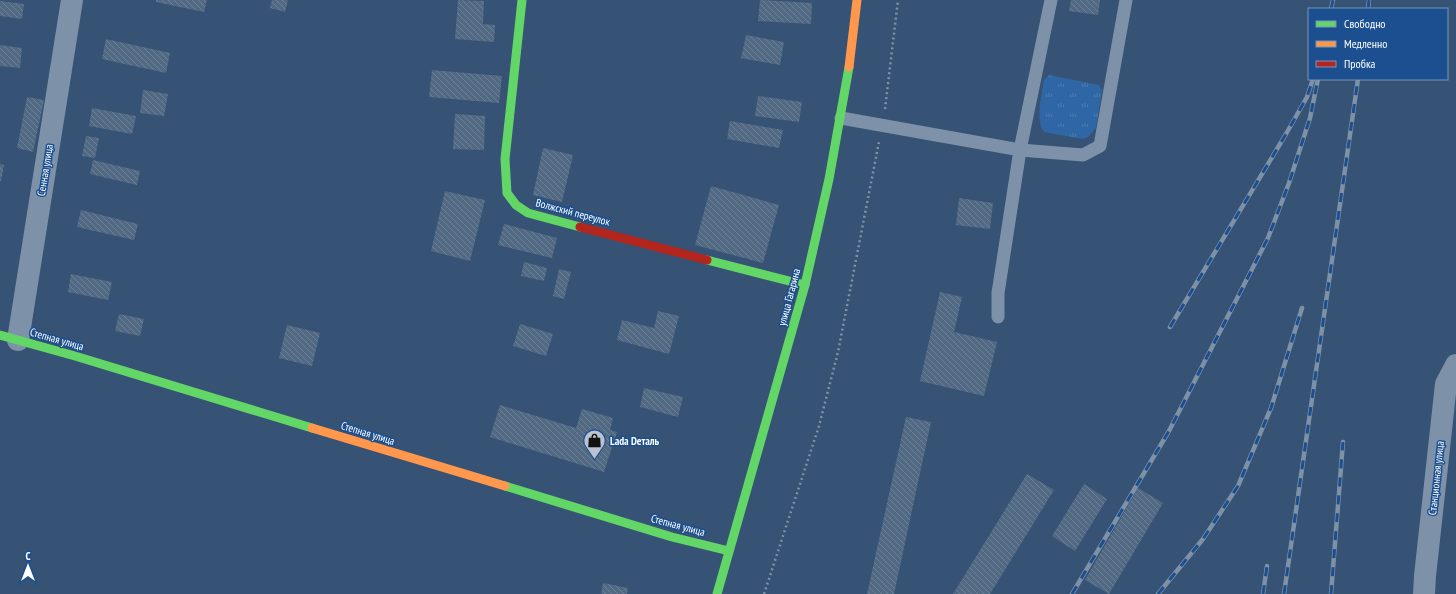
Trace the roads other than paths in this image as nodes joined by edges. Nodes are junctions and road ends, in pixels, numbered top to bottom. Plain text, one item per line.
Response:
1 (72, 0) edge
2 (522, 0) edge
3 (857, 0) edge
4 (1051, 0) edge
5 (1126, 0) edge
6 (841, 118) junction
7 (1020, 150) junction
8 (805, 285) junction
9 (998, 317) dead end
10 (9, 338) edge
11 (1456, 365) edge
12 (729, 551) junction
13 (717, 594) edge
14 (1424, 594) edge

1 - 10 street, Сенная улица
2 - 8 street, Волжский переулок
3 - 6 street, улица Гагарина
4 - 7 lane
5 - 7 lane
6 - 7 lane
6 - 8 street, улица Гагарина
7 - 9 lane
8 - 12 street, улица Гагарина
10 - 12 street, Степная улица
11 - 14 street, Станционная улица
12 - 13 street, улица Гагарина

